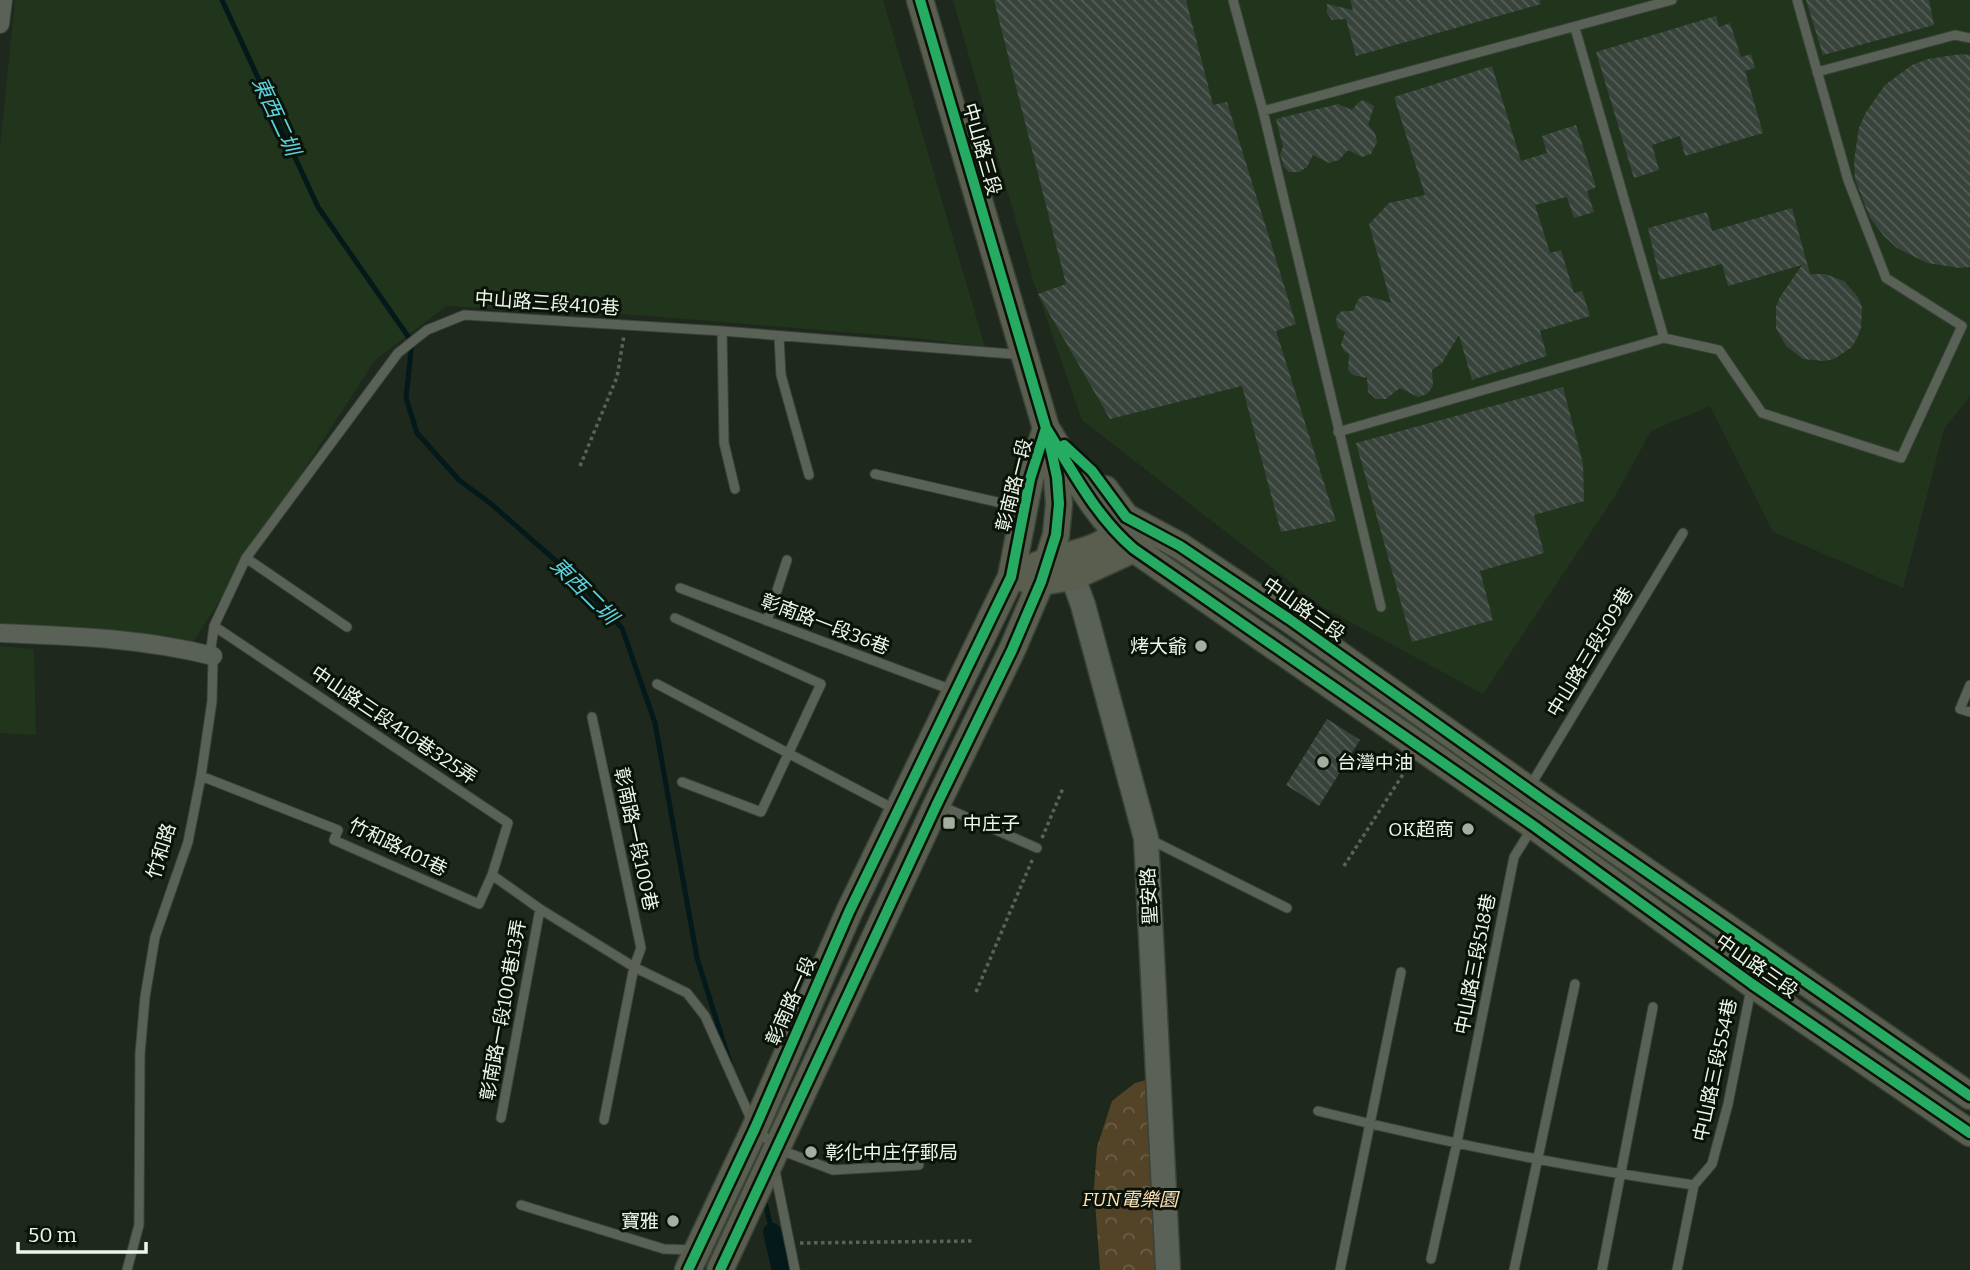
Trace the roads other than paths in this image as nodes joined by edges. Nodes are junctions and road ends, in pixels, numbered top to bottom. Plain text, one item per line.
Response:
1 (3, 0) edge
2 (920, 0) edge
3 (1233, 0) edge
4 (1672, 0) edge
5 (1797, 0) edge
6 (0, 24) edge
7 (1576, 28) junction
8 (1970, 38) edge
9 (1817, 72) junction
10 (1263, 111) junction
11 (722, 331) junction
12 (779, 337) junction
13 (1664, 338) junction
14 (1023, 355) junction
15 (1046, 428) junction
16 (1338, 432) junction
17 (876, 474) dead end
18 (809, 475) dead end
19 (735, 489) dead end
20 (1025, 508) junction
21 (1131, 532) junction
22 (1683, 533) dead end
23 (246, 558) junction
24 (787, 560) dead end
25 (1057, 562) junction
26 (1011, 577) junction
27 (680, 588) dead end
28 (1381, 607) dead end
29 (675, 618) dead end
30 (767, 621) junction
31 (214, 625) junction
32 (347, 627) dead end
33 (0, 633) edge
34 (213, 656) junction
35 (657, 684) dead end
36 (1970, 685) edge
37 (957, 692) junction
38 (1970, 712) edge
39 (592, 717) dead end
40 (788, 753) junction
41 (201, 776) junction
42 (682, 782) dead end
43 (1535, 794) junction
44 (937, 804) junction
45 (899, 812) junction
46 (1534, 826) junction
47 (1146, 838) junction
48 (1037, 848) road end
49 (492, 875) junction
50 (1287, 908) dead end
51 (540, 909) junction
52 (1768, 956) junction
53 (634, 967) junction
54 (1401, 971) dead end
55 (1575, 984) dead end
56 (1752, 984) junction
57 (1653, 1007) dead end
58 (1970, 1096) edge
59 (1318, 1111) dead end
60 (501, 1118) dead end
61 (604, 1120) dead end
62 (1369, 1124) junction
63 (755, 1128) junction
64 (1970, 1133) edge
65 (1457, 1142) junction
66 (778, 1149) junction
67 (1538, 1158) junction
68 (919, 1165) dead end
69 (1620, 1175) junction
70 (1694, 1185) junction
71 (521, 1205) dead end
72 (709, 1259) edge
73 (1431, 1259) dead end
74 (127, 1270) edge
75 (795, 1270) edge
76 (1168, 1270) edge
77 (1340, 1270) edge
78 (1514, 1270) edge
79 (1602, 1270) edge
80 (1676, 1270) edge

1 - 6 street
2 - 14 main road, 中山路三段
3 - 10 lane
4 - 7 lane
5 - 9 lane
7 - 10 lane
7 - 13 lane
8 - 9 lane
9 - 13 lane
10 - 16 lane
11 - 12 lane, 中山路三段410巷
11 - 19 lane
11 - 23 lane, 中山路三段410巷
12 - 14 lane, 中山路三段410巷
12 - 18 lane
13 - 16 lane
14 - 15 main road, 中山路三段
15 - 20 main road, 彰南路一段
15 - 21 main road, 中山路三段
15 - 25 main road, 彰南路一段
16 - 28 lane
17 - 20 lane
20 - 26 main road, 彰南路一段
21 - 25 main road
21 - 43 main road, 中山路三段
21 - 46 main road, 中山路三段
22 - 43 lane, 中山路三段509巷
23 - 31 lane, 中山路三段410巷
23 - 32 lane
24 - 30 lane
25 - 26 main road
25 - 44 main road, 彰南路一段
25 - 47 street, 聖安路
26 - 37 main road, 彰南路一段
27 - 30 lane, 彰南路一段36巷
29 - 40 lane
30 - 37 lane, 彰南路一段36巷
31 - 34 lane, 中山路三段410巷
31 - 49 lane, 中山路三段410巷325弄
33 - 34 street
34 - 41 lane, 竹和路
35 - 40 lane
36 - 38 lane
37 - 45 main road, 彰南路一段
39 - 53 lane, 彰南路一段100巷
40 - 42 lane
40 - 45 lane
41 - 49 lane, 竹和路401巷
41 - 74 lane, 竹和路
43 - 46 lane, 中山路三段518巷
43 - 52 main road, 中山路三段
44 - 48 lane
44 - 66 main road, 彰南路一段
45 - 63 main road, 彰南路一段
46 - 56 main road, 中山路三段
46 - 65 lane, 中山路三段518巷
47 - 50 lane
47 - 76 street, 聖安路
49 - 51 lane
51 - 53 lane
51 - 60 lane, 彰南路一段100巷13弄
52 - 56 lane, 中山路三段554巷
52 - 58 main road, 中山路三段
53 - 61 lane, 彰南路一段100巷
53 - 63 lane
54 - 62 lane
55 - 67 lane
56 - 64 main road, 中山路三段
56 - 70 lane, 中山路三段554巷
57 - 69 lane
59 - 62 lane
62 - 65 lane
62 - 77 lane
63 - 66 lane
63 - 72 main road, 彰南路一段
65 - 67 lane
65 - 73 lane, 中山路三段518巷
66 - 68 lane
66 - 72 main road, 彰南路一段
66 - 75 lane
67 - 69 lane
67 - 78 lane
69 - 70 lane
69 - 79 lane
70 - 80 lane, 中山路三段554巷
71 - 72 lane

